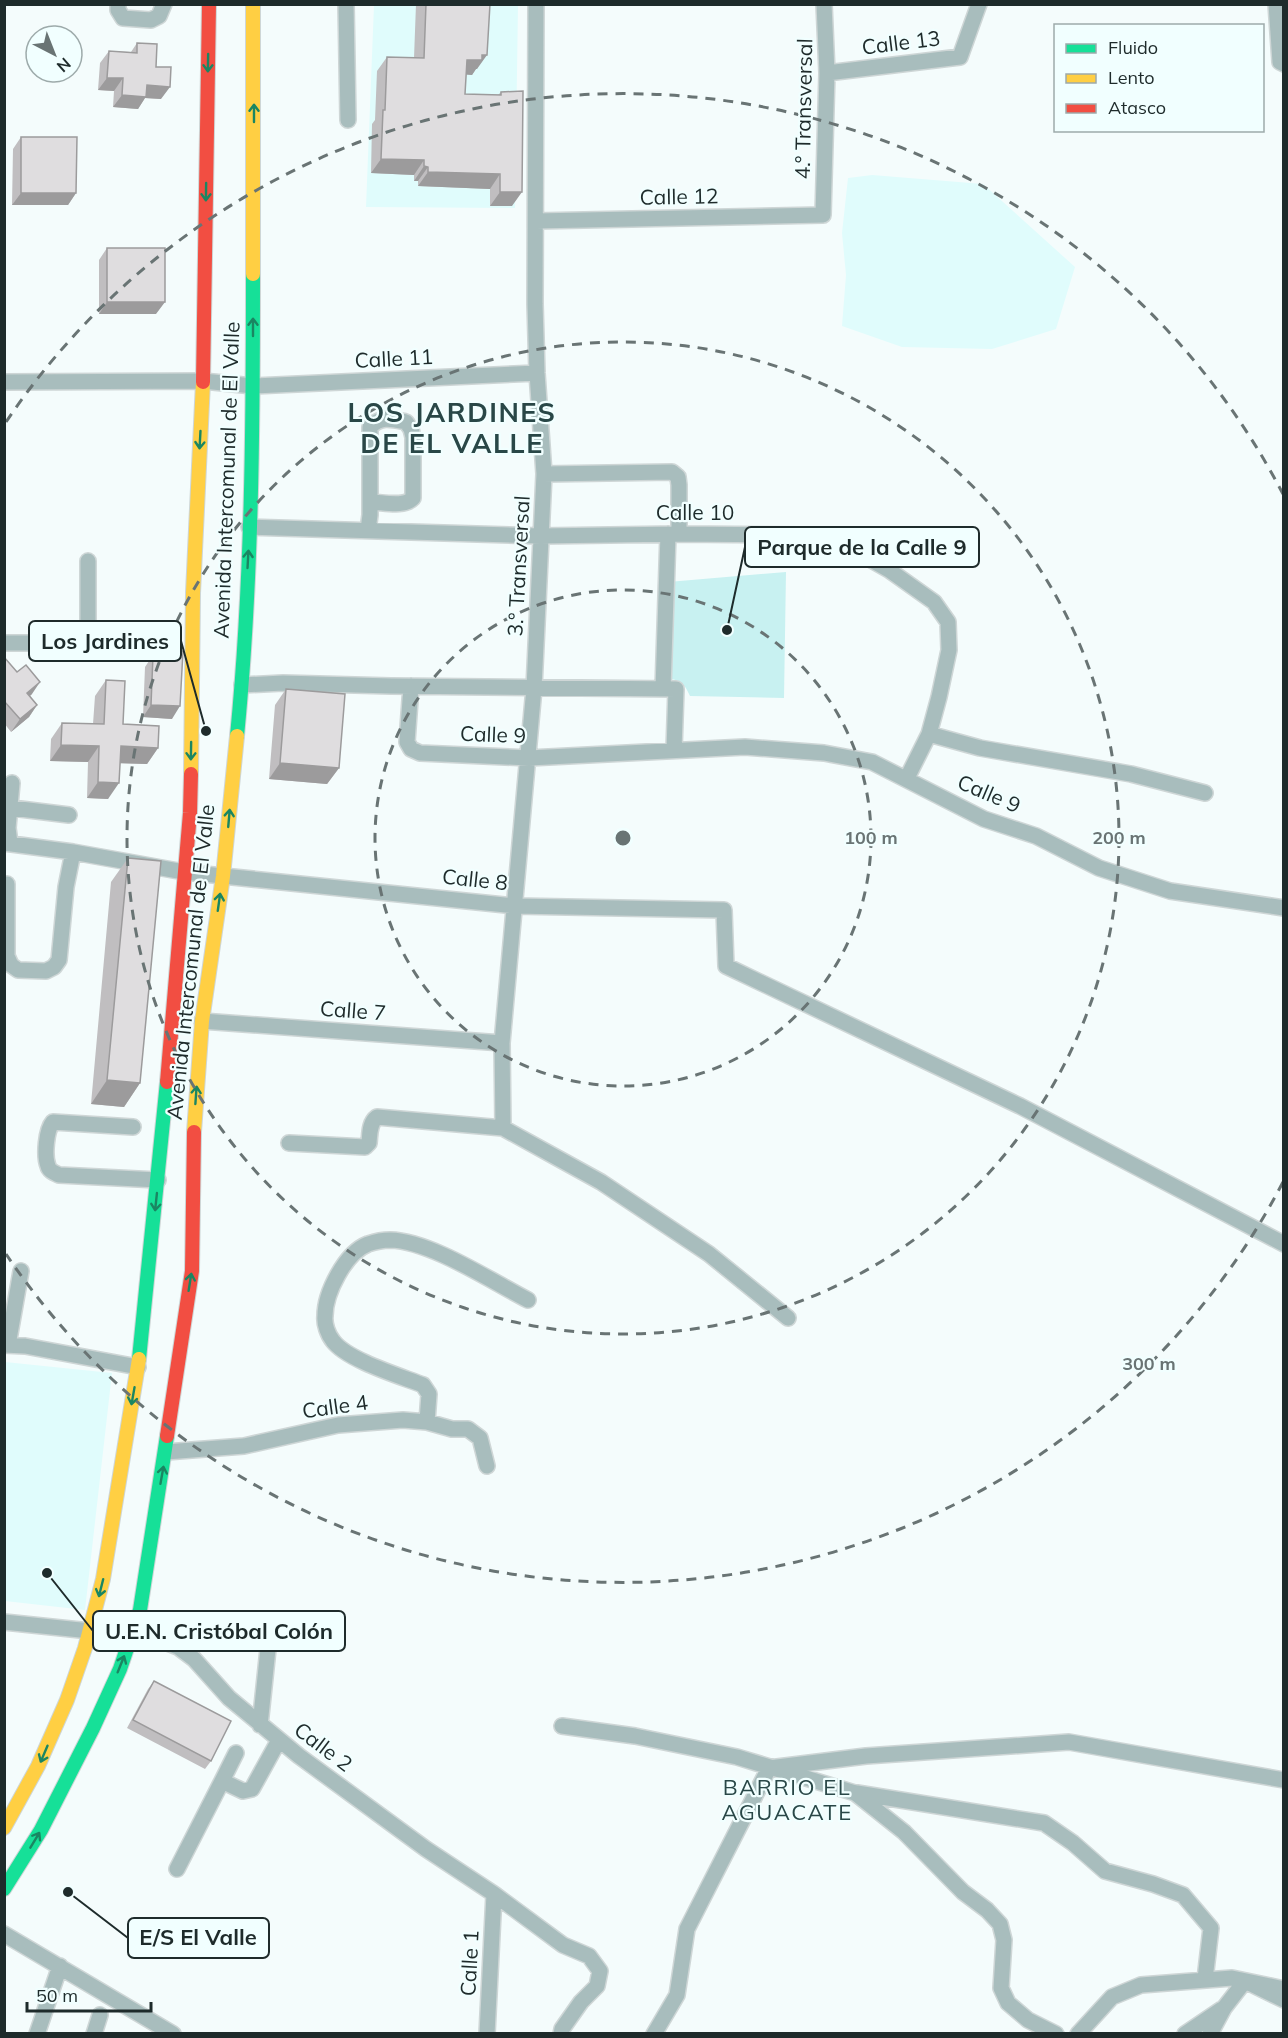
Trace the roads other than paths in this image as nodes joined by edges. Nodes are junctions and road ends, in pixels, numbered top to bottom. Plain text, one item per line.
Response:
1 (118, 4) edge
2 (164, 4) edge
3 (209, 4) edge
4 (253, 4) edge
5 (346, 4) edge
6 (536, 4) edge
7 (824, 4) edge
8 (979, 4) edge
9 (1276, 4) edge
10 (1284, 64) edge
11 (827, 73) junction
12 (348, 120) dead end
13 (823, 214) joint
14 (536, 221) junction
15 (537, 373) junction
16 (203, 381) junction
17 (4, 382) edge
18 (253, 386) junction
19 (544, 474) junction
20 (370, 502) junction
21 (249, 527) junction
22 (368, 530) junction
23 (674, 534) junction
24 (540, 537) junction
25 (88, 561) dead end
26 (4, 643) edge
27 (242, 685) junction
28 (411, 686) junction
29 (534, 688) junction
30 (663, 689) junction
31 (929, 734) junction
32 (674, 750) junction
33 (529, 758) junction
34 (907, 778) junction
35 (12, 783) dead end
36 (1205, 793) dead end
37 (7, 808) edge
38 (69, 815) dead end
39 (7, 843) edge
40 (73, 852) junction
41 (184, 872) junction
42 (223, 876) junction
43 (7, 884) dead end
44 (515, 906) junction
45 (1284, 908) edge
46 (202, 1021) junction
47 (502, 1043) junction
48 (133, 1127) dead end
49 (503, 1128) junction
50 (289, 1143) dead end
51 (158, 1180) junction
52 (1284, 1244) edge
53 (21, 1271) dead end
54 (528, 1300) dead end
55 (788, 1318) dead end
56 (6, 1345) edge
57 (138, 1366) junction
58 (427, 1422) junction
59 (166, 1452) junction
60 (487, 1466) dead end
61 (4, 1622) edge
62 (90, 1631) junction
63 (132, 1636) junction
64 (268, 1649) dead end
65 (260, 1725) junction
66 (562, 1726) dead end
67 (279, 1740) junction
68 (236, 1753) dead end
69 (769, 1768) junction
70 (1284, 1780) edge
71 (222, 1781) junction
72 (855, 1792) junction
73 (4, 1828) edge
74 (177, 1869) dead end
75 (4, 1889) edge
76 (494, 1894) junction
77 (4, 1934) edge
78 (60, 1966) junction
79 (1205, 1979) junction
80 (1245, 1981) junction
81 (1284, 1989) edge
82 (1284, 2000) edge
83 (1224, 2008) junction
84 (100, 2015) dead end
85 (37, 2034) edge
86 (94, 2034) edge
87 (174, 2034) edge
88 (487, 2034) edge
89 (561, 2034) edge
90 (654, 2034) edge
91 (1056, 2034) edge
92 (1078, 2034) edge
93 (1185, 2034) edge
94 (1210, 2034) edge

1 - 2 street
3 -> 16 main road, Avenida Intercomunal de El Valle
18 -> 4 main road, Avenida Intercomunal de El Valle
5 - 12 street
6 - 14 street, 3.° Transversal
7 - 11 street, 4.° Transversal
8 - 11 street, Calle 13
9 - 10 street
11 - 13 street, 4.° Transversal
13 - 14 street, Calle 12
14 - 15 street, 3.° Transversal
15 - 18 street, Calle 11
15 - 19 street, 3.° Transversal
16 - 17 street
16 - 18 street, Calle 11
16 -> 41 main road, Avenida Intercomunal de El Valle
18 - 21 main road, Avenida Intercomunal de El Valle
19 - 23 street
19 - 24 street, 3.° Transversal
20 - 20 street
20 - 22 street
21 - 22 street, Calle 10
27 -> 21 main road, Avenida Intercomunal de El Valle
22 - 24 street, Calle 10
23 - 24 street, Calle 10
23 - 30 street
23 - 31 street, Calle 10
24 - 29 street, 3.° Transversal
25 - 26 street
27 - 28 street
42 -> 27 main road, Avenida Intercomunal de El Valle
28 - 29 street
28 - 33 street, Calle 9
29 - 30 street
29 - 33 street, 3.° Transversal
30 - 32 street
31 - 34 street, Calle 10
31 - 36 street
32 - 33 street, Calle 9
32 - 34 street, Calle 9
33 - 44 street, 3.° Transversal
34 - 45 street, Calle 9
35 - 37 street
37 - 38 street
37 - 39 street
39 - 40 street
40 - 41 street
40 - 43 street
41 - 42 street, Calle 8
41 - 51 main road, Avenida Intercomunal de El Valle
42 - 44 street, Calle 8
46 -> 42 main road, Avenida Intercomunal de El Valle
44 - 47 street, 3.° Transversal
44 - 52 street, Calle 8
46 - 47 street, Calle 7
59 -> 46 main road, Avenida Intercomunal de El Valle
47 - 49 street, 3.° Transversal
48 - 51 street
49 - 50 street
49 - 55 street
51 -> 57 main road, Avenida Intercomunal de El Valle
53 - 56 street
54 - 58 street
56 - 57 street
57 -> 62 main road, Avenida Intercomunal de El Valle
58 - 59 street, Calle 4
58 - 60 street, Calle 4
63 -> 59 main road, Avenida Intercomunal de El Valle
61 - 62 street
62 -> 73 main road, Avenida Intercomunal de El Valle
63 - 65 street, Calle 2
75 -> 63 main road, Avenida Intercomunal de El Valle
64 - 65 street
65 - 67 street, Calle 2
66 - 69 street
67 - 71 street
67 - 76 street, Calle 2
68 - 71 street
69 - 70 street
69 - 72 street
69 - 90 street
71 - 74 street
72 - 79 street
72 - 91 street
76 - 88 street, Calle 1
76 - 89 street, Calle 2
77 - 78 street
78 - 85 street
78 - 87 street
79 - 80 street
79 - 92 street
80 - 81 street
80 - 82 street
80 - 83 street
83 - 93 street
83 - 94 street
84 - 86 street

